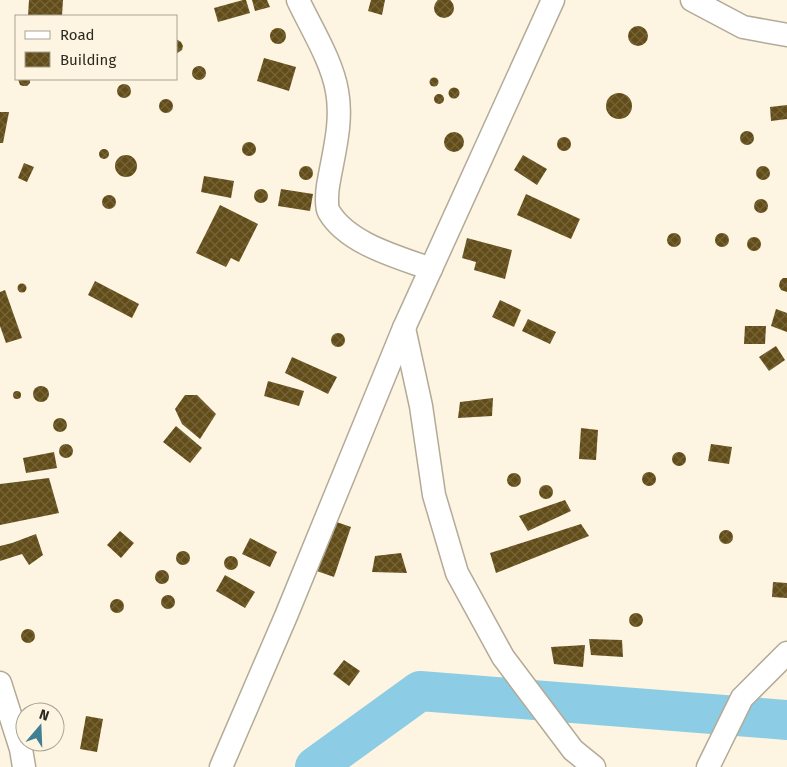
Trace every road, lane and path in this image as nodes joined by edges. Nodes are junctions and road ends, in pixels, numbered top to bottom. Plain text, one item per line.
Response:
1 (298, 0) edge
2 (553, 0) edge
3 (692, 0) edge
4 (787, 35) edge
5 (431, 269) junction
6 (404, 328) junction
7 (787, 653) edge
8 (0, 683) edge
9 (24, 767) edge
10 (221, 767) edge
11 (594, 767) edge
12 (708, 767) edge

1 - 5 street
2 - 5 street
3 - 4 street
5 - 6 street
6 - 10 street
6 - 11 street
7 - 12 street
8 - 9 street

